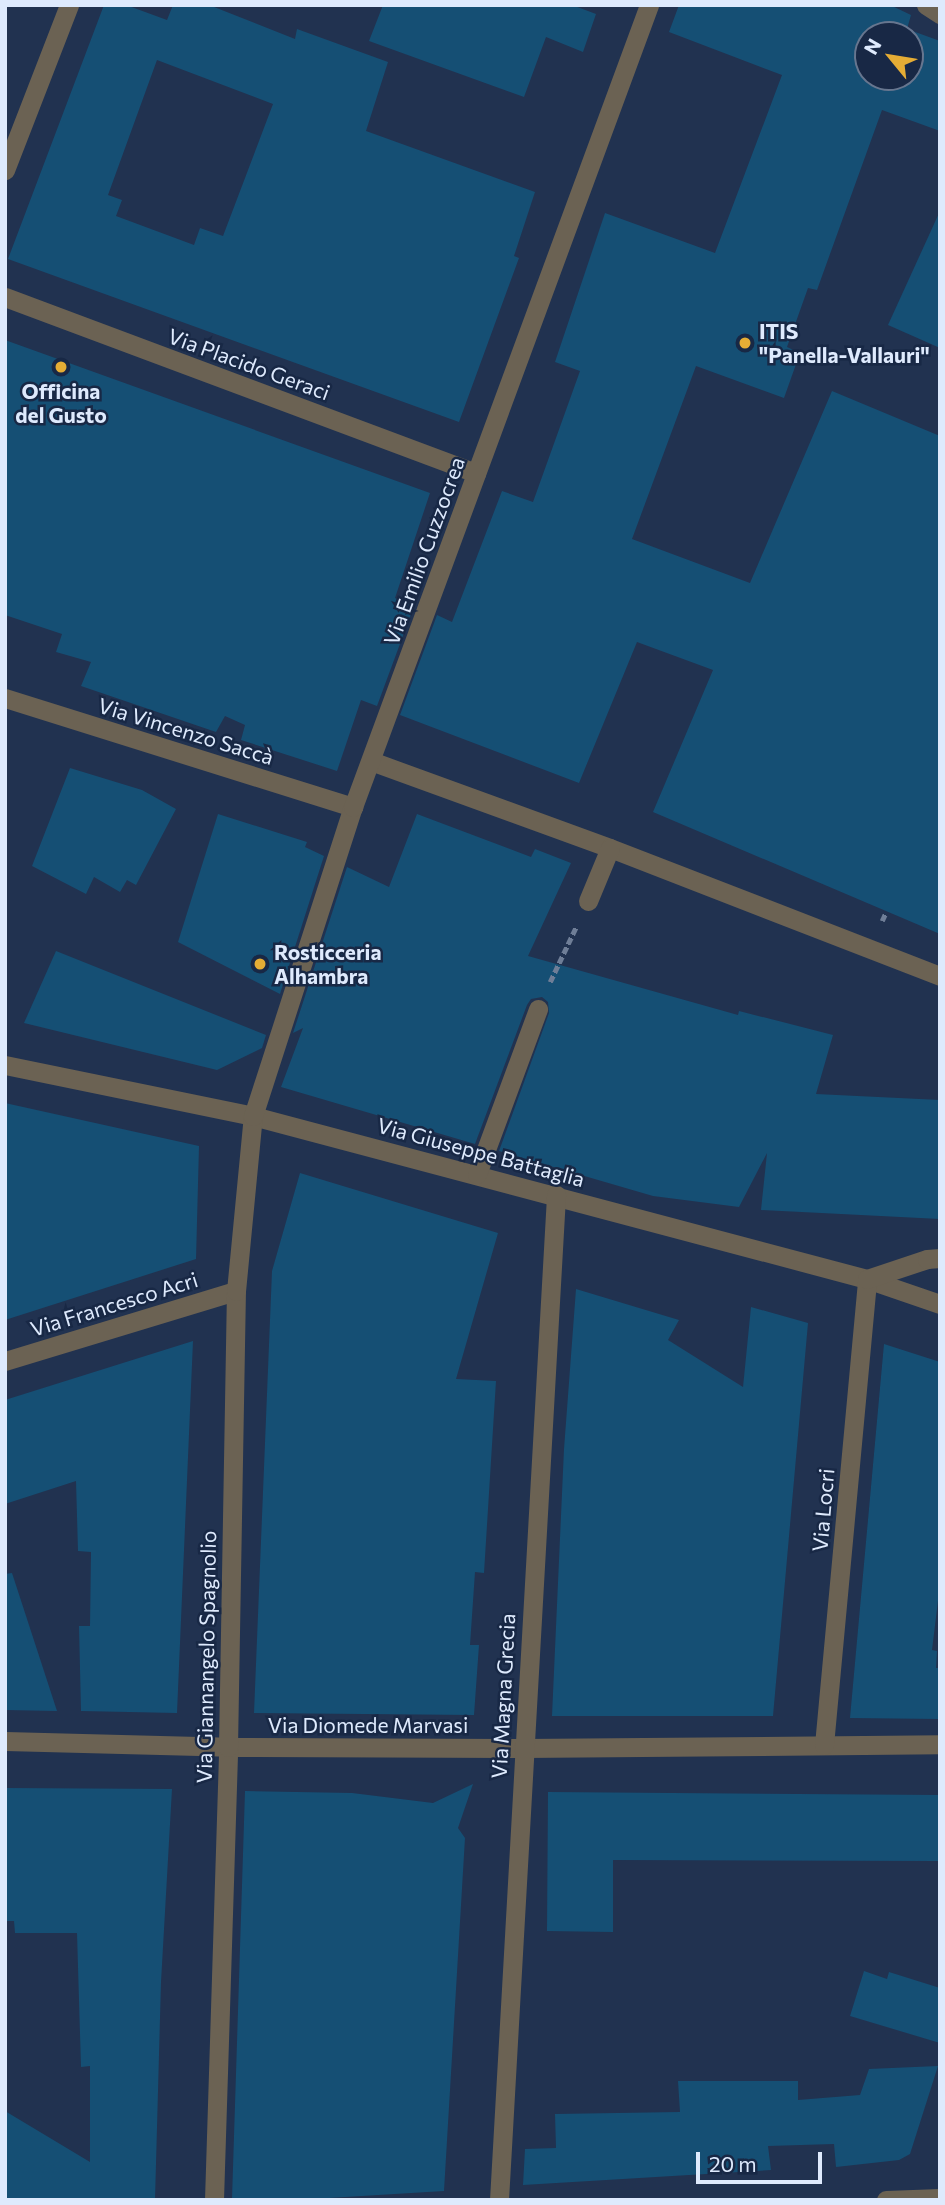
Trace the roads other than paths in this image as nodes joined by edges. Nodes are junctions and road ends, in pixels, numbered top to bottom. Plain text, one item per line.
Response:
1 (69, 5) edge
2 (649, 5) edge
3 (926, 5) edge
4 (940, 14) edge
5 (5, 170) edge
6 (5, 298) edge
7 (476, 473) junction
8 (5, 698) edge
9 (371, 761) junction
10 (354, 807) junction
11 (610, 848) junction
12 (588, 901) road end
13 (940, 976) edge
14 (538, 1009) road end
15 (5, 1065) edge
16 (253, 1116) junction
17 (477, 1174) junction
18 (556, 1195) junction
19 (940, 1258) edge
20 (867, 1279) junction
21 (236, 1291) junction
22 (940, 1304) edge
23 (5, 1361) edge
24 (5, 1741) edge
25 (940, 1744) edge
26 (824, 1745) junction
27 (228, 1747) junction
28 (523, 1748) junction
29 (939, 2197) edge
30 (214, 2200) edge
31 (499, 2200) edge
32 (886, 2200) edge

1 - 5 street
2 - 7 street, Via Emilio Cuzzocrea
3 - 4 street
6 - 7 street, Via Placido Geraci
7 - 9 street, Via Emilio Cuzzocrea
8 - 10 street, Via Vincenzo Saccà
9 - 10 street, Via Emilio Cuzzocrea
9 - 11 street
10 - 16 street, Via Emilio Cuzzocrea
11 - 12 street
11 - 13 street
14 - 17 street
15 - 16 street, Via Giuseppe Battaglia
16 - 17 street, Via Giuseppe Battaglia
16 - 21 street, Via Giannangelo Spagnolio
17 - 18 street, Via Giuseppe Battaglia
18 - 20 street, Via Giuseppe Battaglia
18 - 28 street, Via Magna Grecia
19 - 20 street
20 - 22 street, Via Giuseppe Battaglia
20 - 26 street, Via Locri
21 - 23 street, Via Francesco Acri
21 - 27 street, Via Giannangelo Spagnolio
24 - 27 street, Via Diomede Marvasi
25 - 26 street, Via Diomede Marvasi
26 - 28 street, Via Diomede Marvasi
27 - 28 street, Via Diomede Marvasi
27 - 30 street, Via Giannangelo Spagnolio
28 - 31 street, Via Magna Grecia
29 - 32 street

